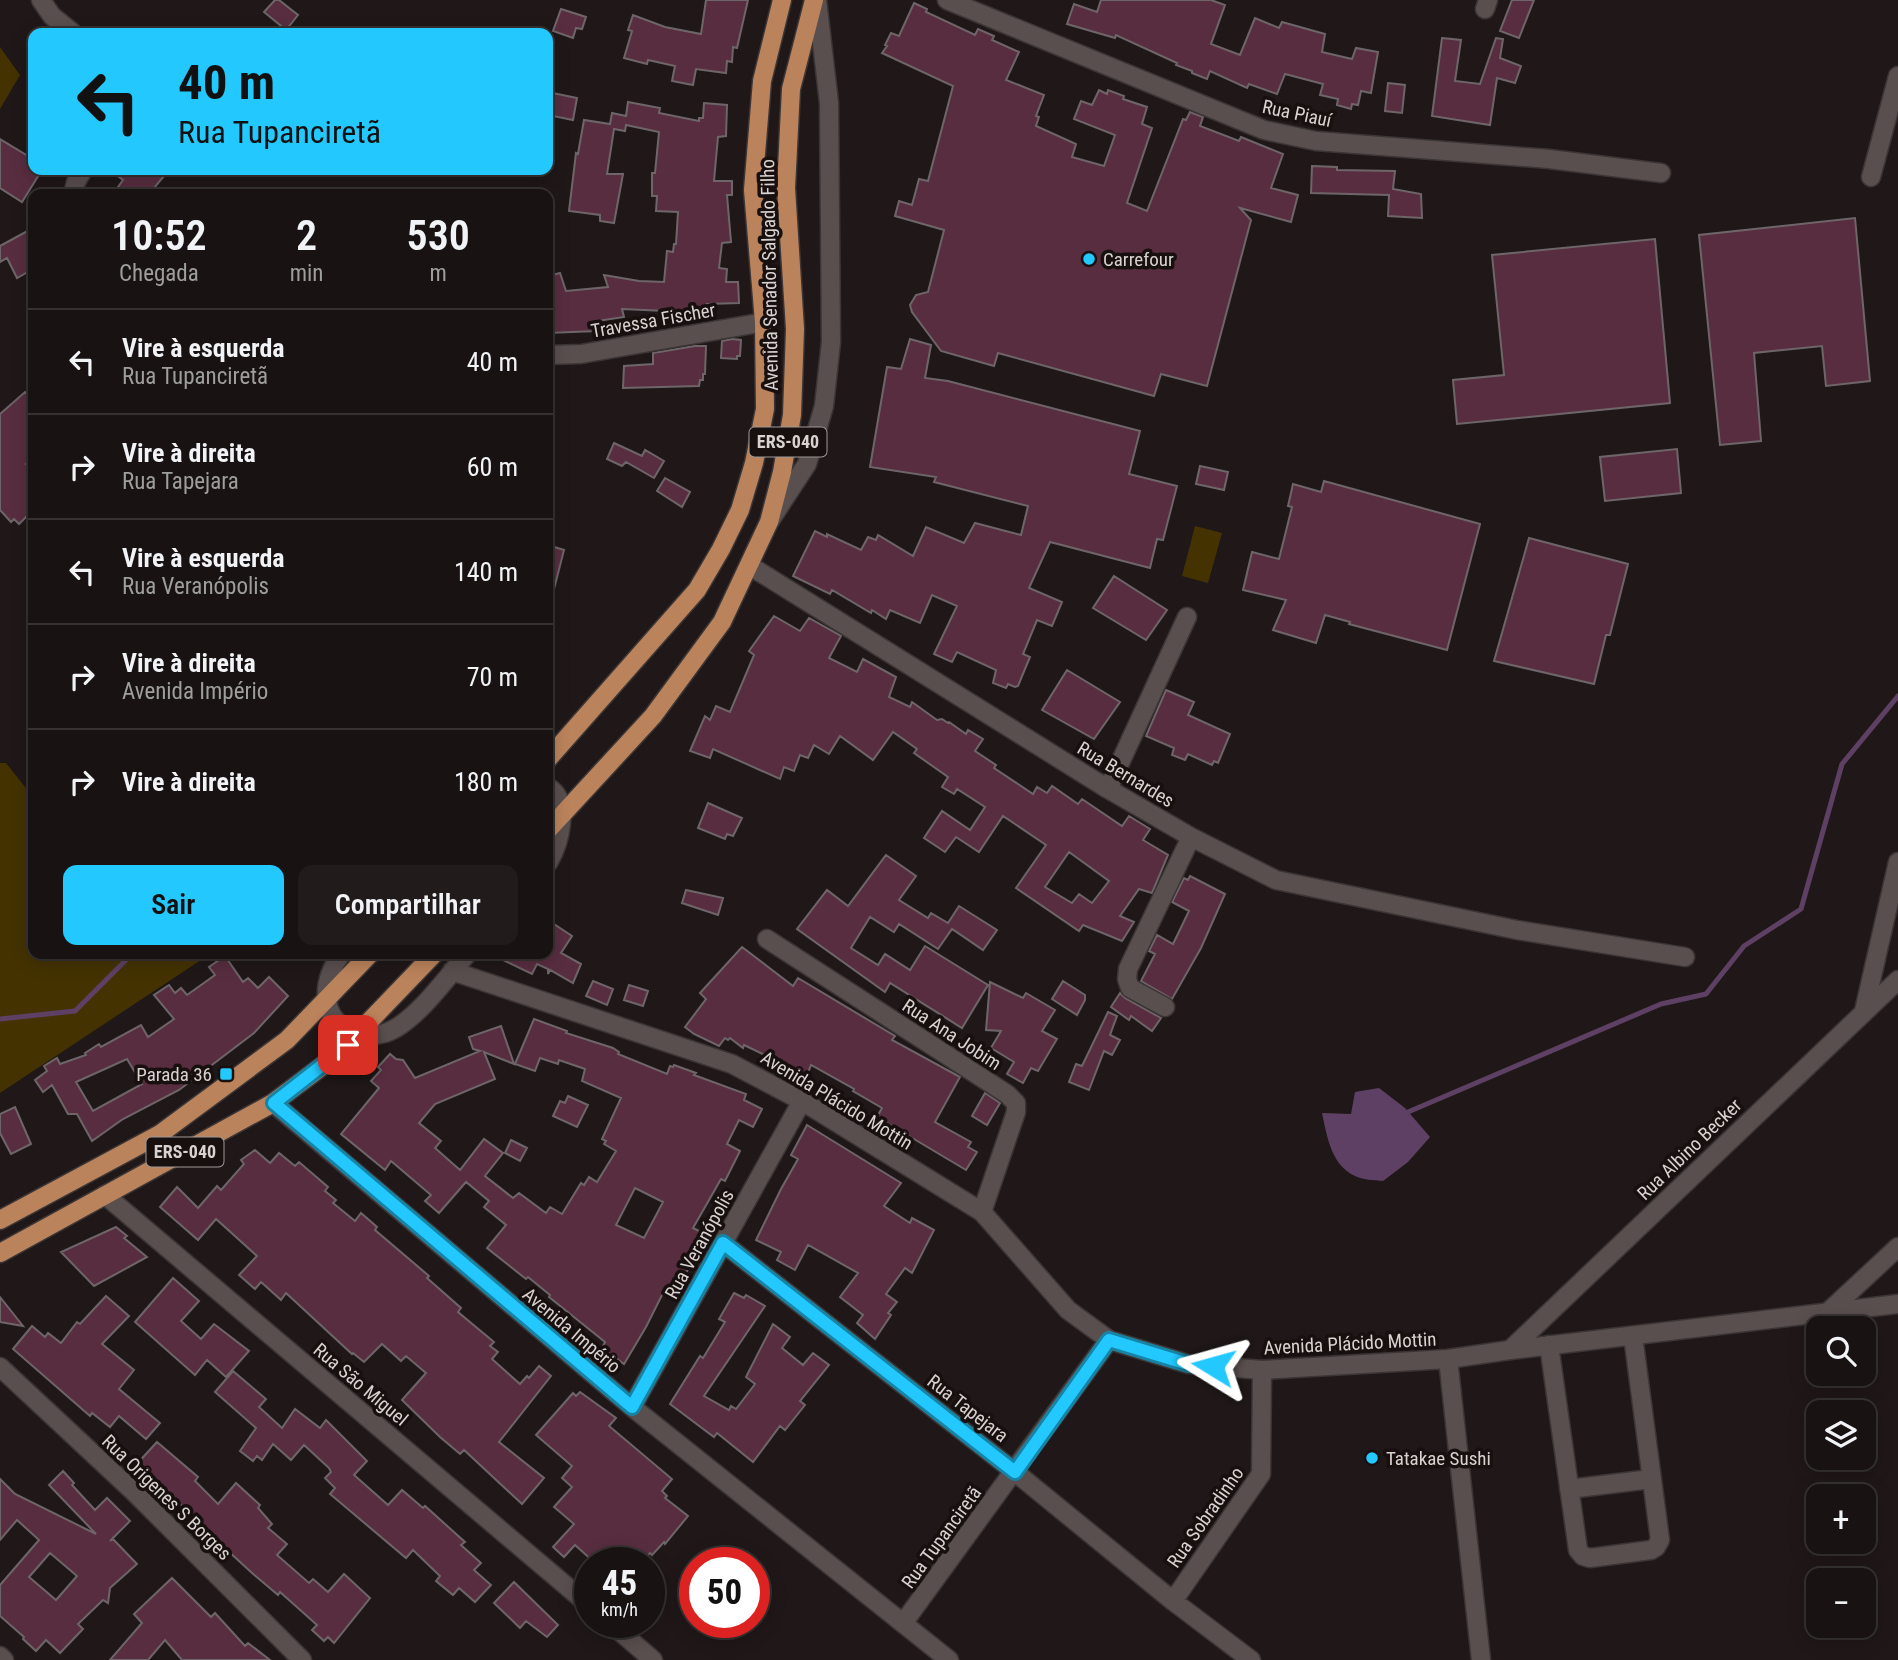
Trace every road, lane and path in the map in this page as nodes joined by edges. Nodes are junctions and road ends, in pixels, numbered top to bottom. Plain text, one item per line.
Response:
1 (41, 0) edge
2 (782, 0) edge
3 (816, 0) edge
4 (947, 0) edge
5 (67, 28) edge
6 (1898, 76) edge
7 (1661, 173) dead end
8 (1871, 177) dead end
9 (764, 322) junction
10 (553, 355) edge
11 (769, 522) junction
12 (750, 566) junction
13 (1188, 617) dead end
14 (553, 753) edge
15 (1108, 789) junction
16 (553, 790) edge
17 (554, 823) edge
18 (1191, 837) junction
19 (553, 855) edge
20 (1898, 862) edge
21 (767, 939) dead end
22 (1685, 957) dead end
23 (338, 959) edge
24 (365, 959) edge
25 (429, 959) edge
26 (463, 959) edge
27 (452, 971) junction
28 (1898, 980) edge
29 (327, 1000) junction
30 (1165, 1007) dead end
31 (1864, 1011) junction
32 (359, 1034) junction
33 (802, 1101) junction
34 (274, 1103) junction
35 (105, 1195) junction
36 (982, 1213) junction
37 (0, 1220) edge
38 (723, 1243) junction
39 (1898, 1247) edge
40 (0, 1253) edge
41 (1898, 1304) edge
42 (1826, 1314) junction
43 (1633, 1336) junction
44 (1109, 1340) junction
45 (1549, 1345) junction
46 (1510, 1350) junction
47 (1448, 1359) junction
48 (0, 1367) edge
49 (1262, 1370) junction
50 (632, 1407) junction
51 (1015, 1472) junction
52 (1651, 1479) junction
53 (1569, 1489) junction
54 (574, 1592) edge
55 (1173, 1601) junction
56 (904, 1622) junction
57 (628, 1638) edge
58 (0, 1656) edge
59 (4, 1660) edge
60 (302, 1660) edge
61 (653, 1660) edge
62 (949, 1660) edge
63 (1251, 1660) edge
64 (1481, 1660) edge

1 - 5 street
2 - 9 main road, Avenida Senador Salgado Filho / ERS-040
3 - 11 main road, Avenida Senador Salgado Filho / ERS-040
3 - 11 street
4 - 7 street, Rua Piauí
6 - 8 street
9 - 10 street, Travessa Fischer
9 - 14 main road, Avenida Senador Salgado Filho / ERS-040
11 - 12 main road, Avenida Senador Salgado Filho / ERS-040
12 - 15 street, Rua Bernardes
12 - 17 main road, Avenida Senador Salgado Filho / ERS-040
13 - 15 street
15 - 18 street, Rua Bernardes
16 - 17 street
17 - 19 street
18 - 22 street, Rua Bernardes
18 - 30 street
20 - 31 street
21 - 36 street, Rua Ana Jobim
23 - 29 street
24 - 29 main road, ERS-040
25 - 32 main road, ERS-040
26 - 27 street
27 - 32 street
27 - 33 street, Avenida Plácido Mottin
28 - 31 street, Rua Albino Becker
29 - 32 street
29 - 37 main road, ERS-040
31 - 46 street, Rua Albino Becker
32 - 34 main road, ERS-040
33 - 36 street, Avenida Plácido Mottin
33 - 38 street, Rua Veranópolis
34 - 35 main road, ERS-040
34 - 50 street, Avenida Império
35 - 40 main road, ERS-040
35 - 54 street, Rua São Miguel
36 - 44 street, Avenida Plácido Mottin
38 - 50 street, Rua Veranópolis
38 - 51 street, Rua Tapejara
39 - 42 street
41 - 42 street, Avenida Plácido Mottin
42 - 43 street, Avenida Plácido Mottin
43 - 45 street, Avenida Plácido Mottin
43 - 52 street
44 - 49 street, Avenida Plácido Mottin
44 - 51 street, Rua Tupanciretã
45 - 46 street, Avenida Plácido Mottin
45 - 53 street
46 - 47 street, Avenida Plácido Mottin
47 - 49 street, Avenida Plácido Mottin
47 - 64 street
48 - 60 street, Rua Origenes S Borges
49 - 55 street, Rua Sobradinho
50 - 56 street, Avenida Império
51 - 55 street, Rua Tapejara
51 - 56 street, Rua Tupanciretã
52 - 53 street
52 - 53 street
55 - 63 street, Rua Tapejara
56 - 62 street, Avenida Império
57 - 61 street
58 - 59 street

